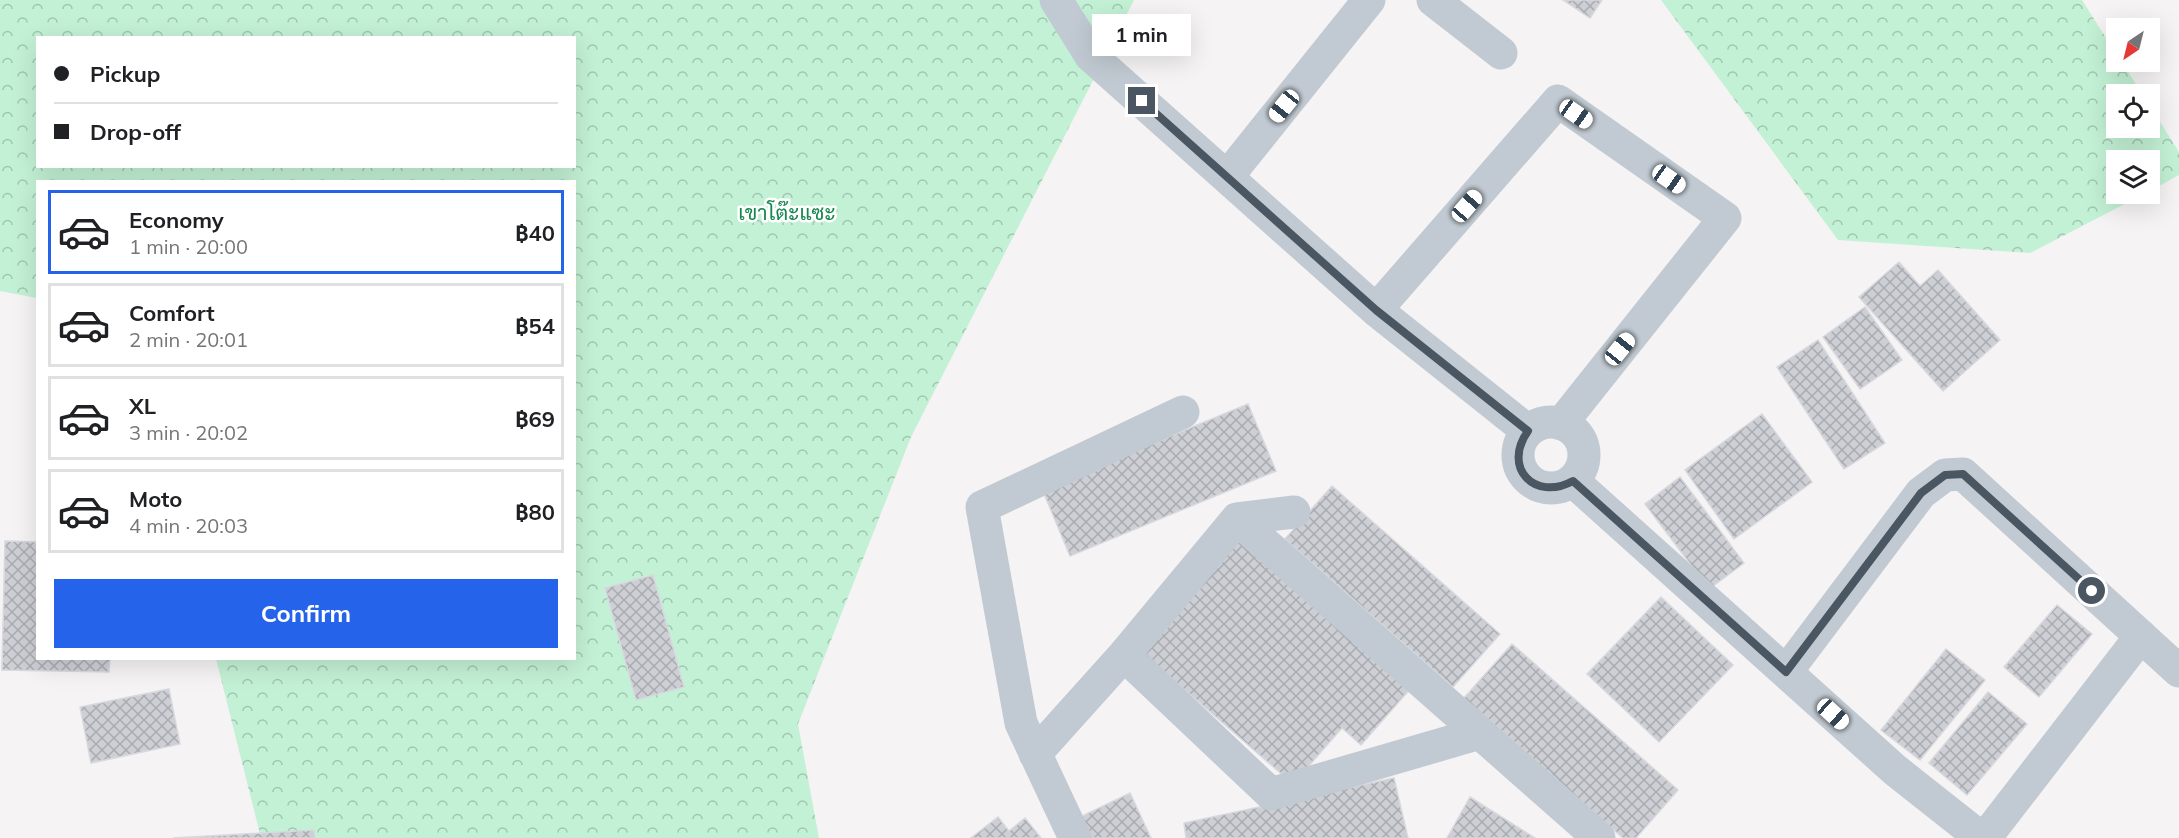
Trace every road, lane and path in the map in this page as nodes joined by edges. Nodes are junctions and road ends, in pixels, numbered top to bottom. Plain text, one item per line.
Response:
1 (1056, 0) edge
2 (1369, 0) edge
3 (1433, 0) edge
4 (1501, 53) dead end
5 (1227, 177) junction
6 (1376, 310) junction
7 (1183, 412) dead end
8 (1561, 424) junction
9 (1528, 431) junction
10 (1573, 481) junction
11 (1294, 512) dead end
12 (1237, 519) junction
13 (2140, 636) junction
14 (1124, 655) junction
15 (2179, 670) edge
16 (1786, 672) junction
17 (1480, 733) junction
18 (1035, 754) junction
19 (1075, 838) edge
20 (1599, 838) edge
21 (1983, 838) edge

1 - 5 street
2 - 5 street
3 - 4 street
5 - 6 street
6 - 8 street
6 - 9 street
7 - 18 street
8 - 9 street
8 - 10 street
9 - 10 street
10 - 16 street
11 - 12 street
12 - 14 street
12 - 17 street
13 - 15 street
13 - 16 street
13 - 21 street
14 - 17 street
14 - 18 street
16 - 21 street
17 - 20 street
18 - 19 street

